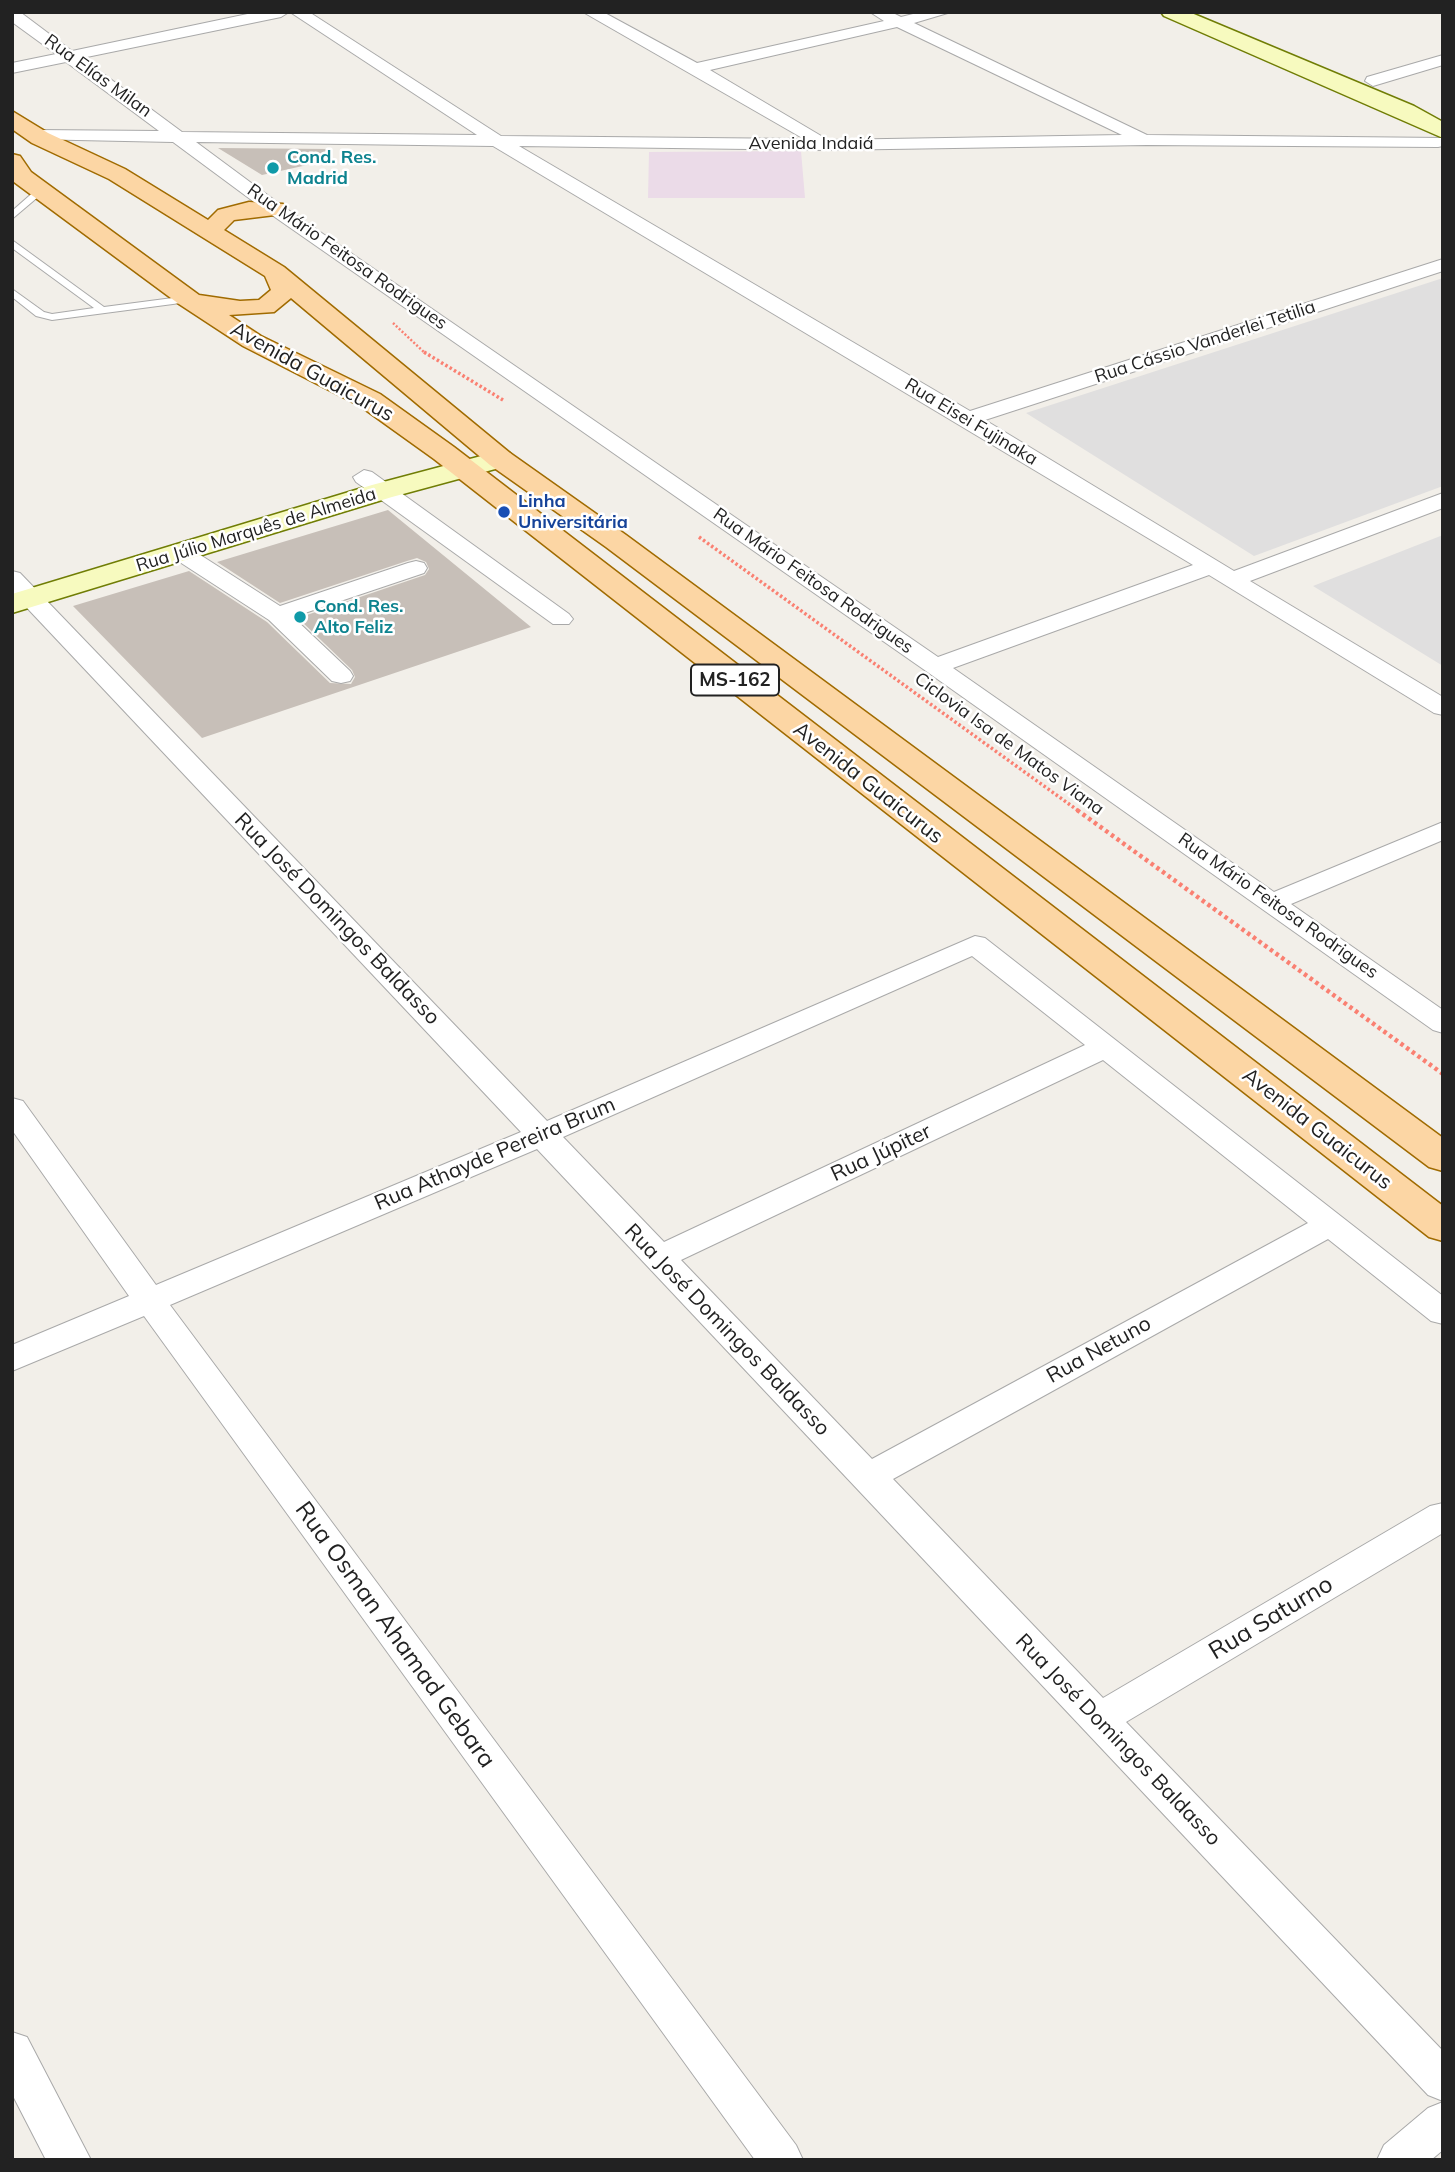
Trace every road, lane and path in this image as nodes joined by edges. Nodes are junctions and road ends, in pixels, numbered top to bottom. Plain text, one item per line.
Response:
1 (281, 12) edge
2 (298, 12) edge
3 (591, 12) edge
4 (878, 12) edge
5 (943, 12) edge
6 (1171, 12) edge
7 (1208, 12) edge
8 (12, 14) edge
9 (899, 23) junction
10 (70, 55) junction
11 (1443, 60) edge
12 (12, 68) edge
13 (695, 68) junction
14 (1373, 81) junction
15 (1350, 87) junction
16 (1443, 110) edge
17 (24, 126) edge
18 (183, 138) junction
19 (1147, 140) junction
20 (1442, 140) edge
21 (497, 141) junction
22 (825, 145) junction
23 (97, 162) junction
24 (22, 177) edge
25 (275, 209) junction
26 (12, 216) edge
27 (211, 230) junction
28 (12, 243) edge
29 (1443, 265) edge
30 (275, 272) junction
31 (12, 292) edge
32 (188, 299) junction
33 (100, 308) junction
34 (390, 320) dead end
35 (509, 403) dead end
36 (968, 419) junction
37 (490, 450) junction
38 (454, 461) junction
39 (373, 484) junction
40 (1443, 500) edge
41 (697, 536) dead end
42 (183, 554) junction
43 (1210, 567) junction
44 (416, 568) dead end
45 (1233, 579) junction
46 (17, 589) edge
47 (277, 615) junction
48 (561, 619) dead end
49 (936, 666) junction
50 (341, 676) dead end
51 (1443, 708) edge
52 (1443, 830) edge
53 (1273, 902) junction
54 (1443, 1024) edge
55 (1104, 1048) junction
56 (1443, 1074) edge
57 (12, 1108) edge
58 (544, 1134) junction
59 (1443, 1158) edge
60 (1331, 1224) junction
61 (1443, 1227) edge
62 (657, 1258) junction
63 (150, 1301) junction
64 (1443, 1313) edge
65 (12, 1359) edge
66 (868, 1477) junction
67 (1443, 1516) edge
68 (1098, 1720) junction
69 (12, 2051) edge
70 (1443, 2081) edge
71 (1443, 2122) edge
72 (69, 2160) edge
73 (781, 2160) edge
74 (1398, 2160) edge

1 - 10 street
2 - 21 street, Rua Eisei Fujinaka
3 - 13 street
4 - 9 street
5 - 9 street
6 - 15 street
7 - 14 street
8 - 10 street, Rua Elías Milan
9 - 13 street
9 - 19 street
10 - 12 street
10 - 18 street, Rua Elías Milan
11 - 14 street
13 - 22 street
14 - 15 street
14 - 16 street
15 - 20 street
17 - 18 street, Avenida Indaiá
17 - 23 main road, Avenida Guaicurus / MS-162
18 - 21 street, Avenida Indaiá
18 - 23 street, Avenida Indaiá
18 - 25 street, Rua Mário Feitosa Rodrigues
19 - 20 street, Avenida Indaiá
19 - 22 street, Avenida Indaiá
21 - 22 street, Avenida Indaiá
21 - 36 street, Rua Eisei Fujinaka
23 - 24 main road
23 - 27 main road, Avenida Guaicurus / MS-162
24 - 26 lane
24 - 32 main road, Avenida Guaicurus / MS-162
25 - 27 main road
25 - 49 street, Rua Mário Feitosa Rodrigues
27 - 30 main road, Avenida Guaicurus / MS-162
28 - 33 lane
29 - 36 street, Rua Cássio Vanderlei Tetilia
30 - 32 main road
30 - 37 main road, Avenida Guaicurus / MS-162
31 - 33 lane
32 - 33 lane
32 - 38 main road, Avenida Guaicurus / MS-162
34 - 35 path
36 - 43 street, Rua Eisei Fujinaka
37 - 38 street, Rua Júlio Marquês de Almeida
37 - 59 main road, Avenida Guaicurus / MS-162
38 - 39 street, Rua Júlio Marquês de Almeida
38 - 61 main road, Avenida Guaicurus / MS-162
39 - 42 street, Rua Júlio Marquês de Almeida
39 - 46 street, Rua Júlio Marquês de Almeida
39 - 48 street
40 - 45 street
41 - 56 path, Ciclovia Isa de Matos Viana
42 - 46 street, Rua Júlio Marquês de Almeida
42 - 47 street
43 - 45 street, Rua Eisei Fujinaka
43 - 49 street
44 - 47 street
45 - 51 street, Rua Eisei Fujinaka
46 - 58 street, Rua José Domingos Baldasso
47 - 50 street
49 - 53 street, Rua Mário Feitosa Rodrigues
52 - 53 street
53 - 54 street, Rua Mário Feitosa Rodrigues
55 - 58 street, Rua Athayde Pereira Brum
55 - 60 street
55 - 62 street, Rua Júpiter
57 - 63 street, Rua Osman Ahamad Gebara
58 - 62 street, Rua José Domingos Baldasso
58 - 63 street, Rua Athayde Pereira Brum
60 - 64 street
60 - 66 street, Rua Netuno
62 - 66 street, Rua José Domingos Baldasso
63 - 65 street, Rua Athayde Pereira Brum
63 - 73 street, Rua Osman Ahamad Gebara
66 - 68 street, Rua José Domingos Baldasso
67 - 68 street, Rua Saturno
68 - 70 street, Rua José Domingos Baldasso
69 - 72 street
71 - 74 street

